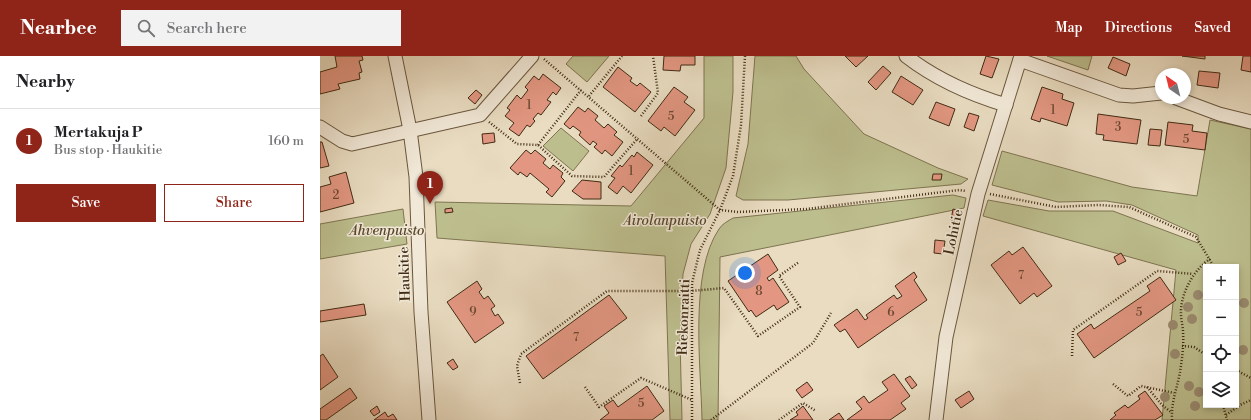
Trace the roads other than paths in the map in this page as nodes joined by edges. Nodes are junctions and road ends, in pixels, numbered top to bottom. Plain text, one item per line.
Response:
1 (395, 56) edge
2 (532, 56) edge
3 (906, 56) edge
4 (1020, 58) edge
5 (1155, 93) edge
6 (1191, 103) edge
7 (1006, 105) junction
8 (1251, 122) edge
9 (320, 127) edge
10 (410, 130) junction
11 (429, 420) edge
12 (936, 420) edge

1 - 10 street, Haukitie
2 - 10 street
3 - 7 street
4 - 5 street
4 - 7 street, Lohitie
6 - 8 street
7 - 12 street, Lohitie
9 - 10 street
10 - 11 street, Haukitie

